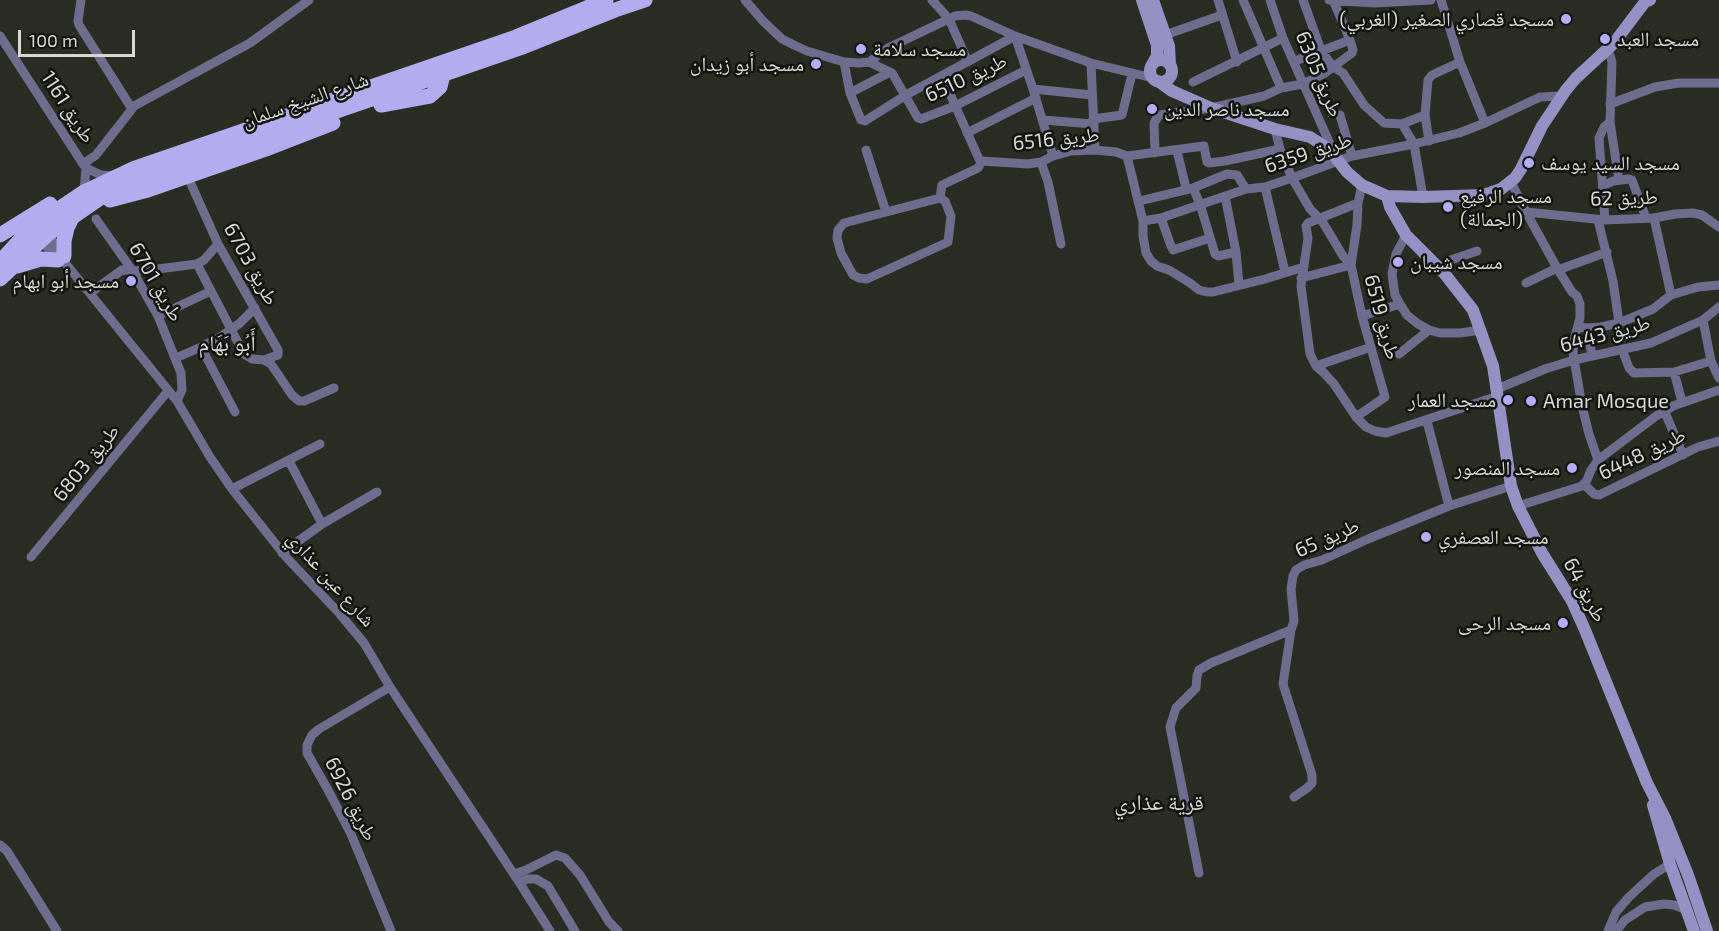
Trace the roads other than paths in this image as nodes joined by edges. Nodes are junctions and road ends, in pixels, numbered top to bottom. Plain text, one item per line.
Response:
1 (81, 0) edge
2 (309, 0) edge
3 (580, 0) edge
4 (606, 0) edge
5 (645, 0) edge
6 (745, 0) edge
7 (932, 0) edge
8 (1142, 0) edge
9 (1153, 0) edge
10 (1218, 0) edge
11 (1243, 0) edge
12 (1270, 0) edge
13 (1303, 0) edge
14 (1331, 0) edge
15 (1431, 0) edge
16 (1441, 0) edge
17 (1417, 1) edge
18 (1646, 1) edge
19 (1373, 2) edge
20 (1222, 15) junction
21 (952, 17) junction
22 (1165, 35) junction
23 (0, 36) edge
24 (1016, 36) junction
25 (1283, 38) junction
26 (1350, 40) junction
27 (1263, 48) junction
28 (1608, 49) junction
29 (1321, 50) junction
30 (1295, 61) junction
31 (844, 62) junction
32 (869, 62) junction
33 (968, 62) junction
34 (1237, 62) junction
35 (1460, 62) junction
36 (1091, 63) junction
37 (1333, 67) junction
38 (421, 69) junction
39 (1026, 70) junction
40 (1171, 70) junction
41 (890, 72) junction
42 (1154, 72) junction
43 (1132, 74) junction
44 (442, 75) junction
45 (942, 76) junction
46 (1193, 82) dead end
47 (1719, 83) edge
48 (1303, 84) junction
49 (1281, 88) junction
50 (850, 93) junction
51 (1035, 94) junction
52 (906, 95) junction
53 (1092, 95) junction
54 (1561, 96) junction
55 (1610, 104) junction
56 (955, 106) junction
57 (1211, 108) junction
58 (132, 109) junction
59 (1340, 115) dead end
60 (1425, 115) junction
61 (1043, 120) junction
62 (1093, 122) junction
63 (1610, 122) junction
64 (1485, 123) junction
65 (1402, 124) junction
66 (1275, 129) junction
67 (967, 133) junction
68 (1429, 141) junction
69 (1414, 144) junction
70 (1280, 148) junction
71 (866, 150) dead end
72 (1095, 150) junction
73 (1177, 151) junction
74 (1155, 153) junction
75 (1053, 156) junction
76 (1128, 156) junction
77 (1352, 156) junction
78 (982, 161) junction
79 (1225, 161) junction
80 (1338, 161) junction
81 (1041, 162) junction
82 (84, 166) junction
83 (1227, 174) junction
84 (116, 176) junction
85 (187, 176) junction
86 (1292, 178) junction
87 (1619, 180) junction
88 (1511, 182) junction
89 (1362, 185) junction
90 (1603, 186) junction
91 (1265, 187) junction
92 (1190, 188) junction
93 (1246, 189) junction
94 (1225, 196) junction
95 (1387, 196) junction
96 (1424, 197) junction
97 (940, 198) junction
98 (1139, 201) junction
99 (1358, 203) junction
100 (1200, 204) junction
101 (90, 205) junction
102 (886, 212) junction
103 (1526, 212) junction
104 (73, 216) junction
105 (1161, 218) junction
106 (1320, 218) junction
107 (1650, 218) junction
108 (1602, 220) junction
109 (1143, 221) junction
110 (1719, 227) edge
111 (36, 233) junction
112 (0, 235) edge
113 (1406, 235) junction
114 (1210, 238) junction
115 (218, 244) junction
116 (1061, 244) dead end
117 (0, 248) edge
118 (1477, 251) dead end
119 (1236, 252) junction
120 (1606, 252) junction
121 (63, 260) junction
122 (197, 264) junction
123 (1351, 265) junction
124 (1304, 267) junction
125 (1558, 269) junction
126 (132, 270) junction
127 (3, 271) edge
128 (1285, 272) junction
129 (1444, 273) junction
130 (1301, 278) junction
131 (1526, 283) dead end
132 (1239, 285) junction
133 (1719, 285) edge
134 (211, 291) junction
135 (0, 293) edge
136 (90, 293) junction
137 (1671, 295) junction
138 (1400, 304) junction
139 (255, 308) junction
140 (1719, 308) edge
141 (158, 316) junction
142 (1362, 316) junction
143 (1703, 320) junction
144 (1618, 324) junction
145 (1583, 328) junction
146 (231, 329) junction
147 (1430, 330) junction
148 (1481, 330) junction
149 (201, 347) junction
150 (1371, 347) junction
151 (1622, 350) junction
152 (1398, 354) dead end
153 (1592, 355) junction
154 (176, 358) junction
155 (264, 360) junction
156 (1574, 360) junction
157 (1711, 361) junction
158 (1316, 366) junction
159 (1674, 372) junction
160 (1719, 378) edge
161 (334, 388) dead end
162 (1719, 390) edge
163 (168, 391) junction
164 (1498, 392) junction
165 (177, 401) junction
166 (1682, 402) junction
167 (1664, 410) junction
168 (235, 412) dead end
169 (1356, 417) junction
170 (1427, 421) junction
171 (1719, 441) edge
172 (320, 444) dead end
173 (1683, 455) junction
174 (1598, 460) junction
175 (289, 461) junction
176 (1584, 484) junction
177 (1511, 486) junction
178 (232, 489) junction
179 (377, 492) dead end
180 (1449, 506) junction
181 (1518, 506) junction
182 (322, 524) junction
183 (282, 553) junction
184 (31, 557) dead end
185 (1291, 630) junction
186 (390, 687) junction
187 (1294, 797) dead end
188 (1, 845) edge
189 (1675, 862) junction
190 (1200, 873) dead end
191 (517, 878) junction
192 (1687, 910) junction
193 (1616, 925) edge
194 (57, 931) edge
195 (391, 931) edge
196 (550, 931) edge
197 (575, 931) edge
198 (618, 931) edge
199 (1608, 931) edge
200 (1694, 931) edge
201 (1707, 931) edge

1 - 58 street
2 - 58 street
3 - 38 main road
4 - 38 main road, شارع الشيخ سلمان
5 - 44 main road, شارع الشيخ سلمان
6 - 31 street
7 - 21 street
8 - 42 street
9 - 22 street
10 - 20 street
11 - 27 street
12 - 25 street, طريق 6305
13 - 29 street
14 - 19 street
14 - 26 street
15 - 17 street
16 - 35 street
17 - 19 street
18 - 28 street
20 - 22 street
20 - 34 street
21 - 24 street
21 - 32 street
21 - 33 street
22 - 40 street
23 - 82 street, طريق 1161
24 - 33 street
24 - 36 street
24 - 39 street, طريق 6510
25 - 27 street
25 - 30 street, طريق 6305
26 - 29 street
26 - 37 street
27 - 34 street
27 - 49 street
28 - 54 street
28 - 55 street
29 - 30 street
29 - 37 street
30 - 48 street, طريق 6305
31 - 32 street
31 - 50 street, طريق 6510
32 - 41 street
33 - 45 street
34 - 46 street
35 - 60 street
35 - 64 street
36 - 43 street
36 - 53 street
37 - 48 street
37 - 65 street
38 - 84 main road, شارع الشيخ سلمان
39 - 51 street, طريق 6510
39 - 56 street, طريق 6510
40 - 42 street
40 - 42 street
40 - 57 street
41 - 50 street
41 - 52 street
42 - 43 street
42 - 57 street
43 - 62 street, طريق 6516
44 - 85 main road
44 - 101 main road, شارع الشيخ سلمان
45 - 52 street
45 - 56 street
47 - 55 street
48 - 49 street
48 - 80 street, طريق 6305
49 - 57 street
50 - 52 street, طريق 6510
51 - 53 street
51 - 61 street, طريق 6510
51 - 67 street
52 - 56 street, طريق 6510
53 - 62 street
54 - 64 street, طريق 6359
54 - 88 street
55 - 63 street
56 - 67 street
57 - 66 street
57 - 74 street
58 - 82 street
59 - 77 street
60 - 65 street
60 - 68 street
61 - 62 street, طريق 6516
61 - 75 street, طريق 6510
62 - 72 street
63 - 87 street
63 - 90 street
64 - 68 street, طريق 6359
65 - 69 street
66 - 70 street, طريق 6519
66 - 80 street
67 - 78 street
68 - 69 street, طريق 6359
69 - 77 street, طريق 6359
69 - 96 street
70 - 79 street
70 - 86 street, طريق 6519
71 - 102 street
72 - 75 street, طريق 6516
72 - 76 street, طريق 6516
73 - 74 street, طريق 6516
73 - 79 street, طريق 6516
73 - 92 street
74 - 76 street, طريق 6516
75 - 81 street, طريق 6516
76 - 98 street
77 - 80 street, طريق 6359
78 - 81 street, طريق 6516
78 - 97 street
79 - 83 street
80 - 86 street, طريق 6359
80 - 89 street
81 - 116 street
82 - 84 street, طريق 1161
82 - 101 street, طريق 1161
83 - 92 street
83 - 93 street
84 - 101 main road, شارع الشيخ سلمان
85 - 101 main road
85 - 115 street, طريق 6703
86 - 91 street, طريق 6359
86 - 106 street, طريق 6519
87 - 90 street
87 - 107 street
88 - 96 street
88 - 103 street
89 - 95 street
89 - 99 street
90 - 108 street
91 - 93 street, طريق 6359
91 - 128 street
92 - 98 street
92 - 100 street
93 - 94 street, طريق 6359
94 - 100 street, طريق 6359
94 - 119 street
95 - 96 street
95 - 113 street, طريق 64
97 - 102 street
97 - 102 street
98 - 109 street
99 - 106 street
99 - 123 street
100 - 105 street, طريق 6359
100 - 114 street
101 - 104 main road, شارع الشيخ سلمان
101 - 111 main road, شارع الشيخ سلمان
101 - 112 main road
101 - 126 street, طريق 6701
103 - 108 street, طريق 62
103 - 125 street
104 - 111 main road, شارع الشيخ سلمان
104 - 121 main road
105 - 109 street, طريق 6359
105 - 114 street
106 - 123 street, طريق 6519
106 - 124 street
107 - 108 street, طريق 62
107 - 110 street, طريق 62
107 - 137 street
108 - 120 street
109 - 132 street
111 - 117 main road
111 - 121 street, شارع عين عذاري
111 - 127 main road, شارع الشيخ سلمان
113 - 129 street, طريق 64
113 - 138 street
114 - 119 street
115 - 122 street
115 - 139 street, طريق 6703
118 - 129 street
119 - 132 street
120 - 125 street
120 - 144 street
121 - 127 main road
121 - 136 street, شارع عين عذاري
122 - 126 street
122 - 134 street
123 - 130 street
123 - 142 street, طريق 6519
124 - 128 street
124 - 130 street
125 - 131 street
125 - 145 street
126 - 136 street
126 - 141 street, طريق 6701
127 - 135 main road
128 - 132 street
129 - 148 street, طريق 64
130 - 158 street
133 - 137 street
134 - 141 street
134 - 146 street
136 - 163 street, شارع عين عذاري
137 - 144 street
138 - 142 street
138 - 147 street
139 - 146 street
139 - 155 street, طريق 6703
140 - 143 street, طريق 6443
141 - 154 street, طريق 6701
142 - 150 street, طريق 6519
143 - 151 street, طريق 6443
143 - 157 street
144 - 145 street
145 - 153 street
145 - 156 street
146 - 149 street
146 - 155 street
147 - 148 street
147 - 152 street
148 - 164 street, طريق 64
149 - 154 street
149 - 168 street
150 - 158 street
150 - 169 street, طريق 6519
151 - 153 street, طريق 6443
151 - 159 street
153 - 156 street, طريق 6443
154 - 165 street, طريق 6701
155 - 161 street
156 - 164 street, طريق 6443
156 - 174 street
157 - 159 street
157 - 160 street
158 - 169 street
159 - 166 street
162 - 166 street
163 - 165 street, شارع عين عذاري
163 - 184 street, طريق 6803
164 - 170 street, طريق 6443
164 - 177 street, طريق 64
165 - 178 street, شارع عين عذاري
166 - 167 street
167 - 173 street
167 - 174 street
169 - 170 street, طريق 6443
170 - 180 street
171 - 173 street, طريق 6448
172 - 175 street
173 - 176 street, طريق 6448
174 - 176 street
175 - 178 street
175 - 182 street
176 - 181 street
177 - 180 street, طريق 65
177 - 181 street, طريق 64
178 - 183 street, شارع عين عذاري
179 - 182 street
180 - 185 street, طريق 65
181 - 189 street, طريق 64
182 - 183 street
183 - 186 street, شارع عين عذاري
185 - 187 street
185 - 190 street
186 - 191 street, شارع عين عذاري
186 - 195 street, طريق 6926
188 - 194 street
189 - 192 street, طريق 64
189 - 193 street
189 - 201 street, طريق 64
191 - 196 street, شارع عين عذاري
191 - 197 street
191 - 198 street
192 - 193 street
192 - 200 street, طريق 64
193 - 199 street

